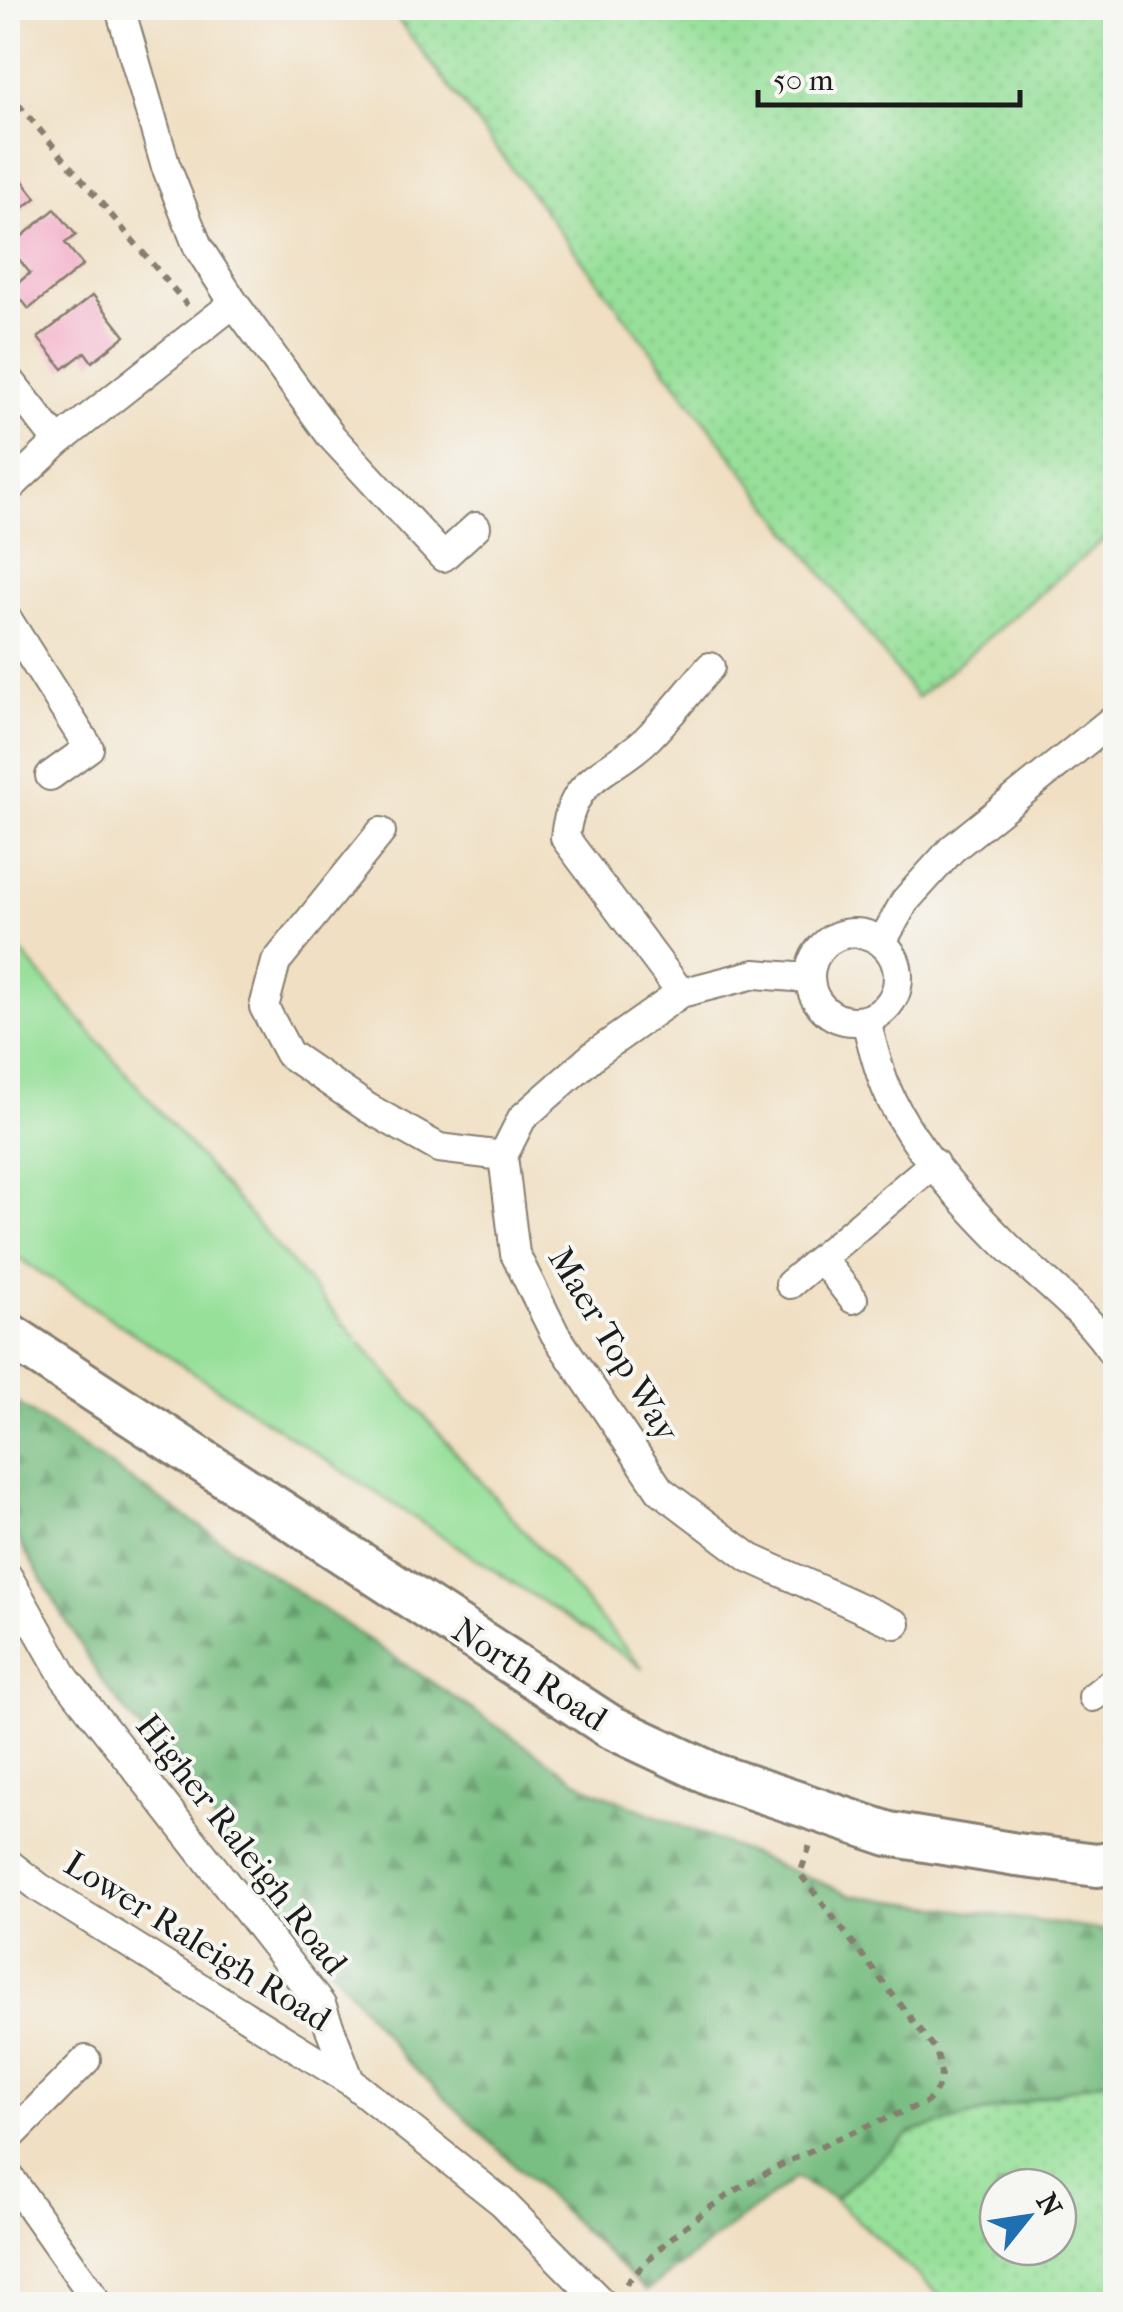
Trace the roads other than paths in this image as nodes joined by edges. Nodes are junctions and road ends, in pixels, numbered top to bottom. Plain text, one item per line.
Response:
1 (120, 8) edge
2 (234, 303) junction
3 (8, 378) edge
4 (58, 442) junction
5 (8, 489) edge
6 (476, 527) dead end
7 (8, 620) edge
8 (710, 667) dead end
9 (1116, 717) edge
10 (50, 776) dead end
11 (381, 832) dead end
12 (882, 942) junction
13 (808, 978) junction
14 (681, 993) junction
15 (866, 1020) junction
16 (503, 1156) junction
17 (934, 1163) junction
18 (821, 1258) junction
19 (790, 1284) dead end
20 (853, 1299) dead end
21 (8, 1334) edge
22 (1114, 1354) edge
23 (8, 1577) edge
24 (896, 1624) dead end
25 (1116, 1680) edge
26 (1093, 1697) dead end
27 (1116, 1862) edge
28 (8, 1863) edge
29 (86, 2060) dead end
30 (350, 2081) junction
31 (8, 2140) edge
32 (8, 2175) edge
33 (612, 2298) edge
34 (99, 2304) edge

1 - 2 street
2 - 4 street
2 - 6 street
3 - 4 street
4 - 5 street
7 - 10 street
8 - 14 street
9 - 12 street
11 - 16 street
12 - 13 street
12 - 15 street
13 - 14 street
13 - 15 street
14 - 16 street
15 - 17 street
16 - 24 street, Maer Top Way
17 - 18 street
17 - 22 street
18 - 19 street
18 - 20 street
21 - 27 main road, North Road
23 - 30 street, Higher Raleigh Road
25 - 26 street
28 - 30 street, Lower Raleigh Road
29 - 31 street
30 - 33 street, Higher Raleigh Road
32 - 34 street

